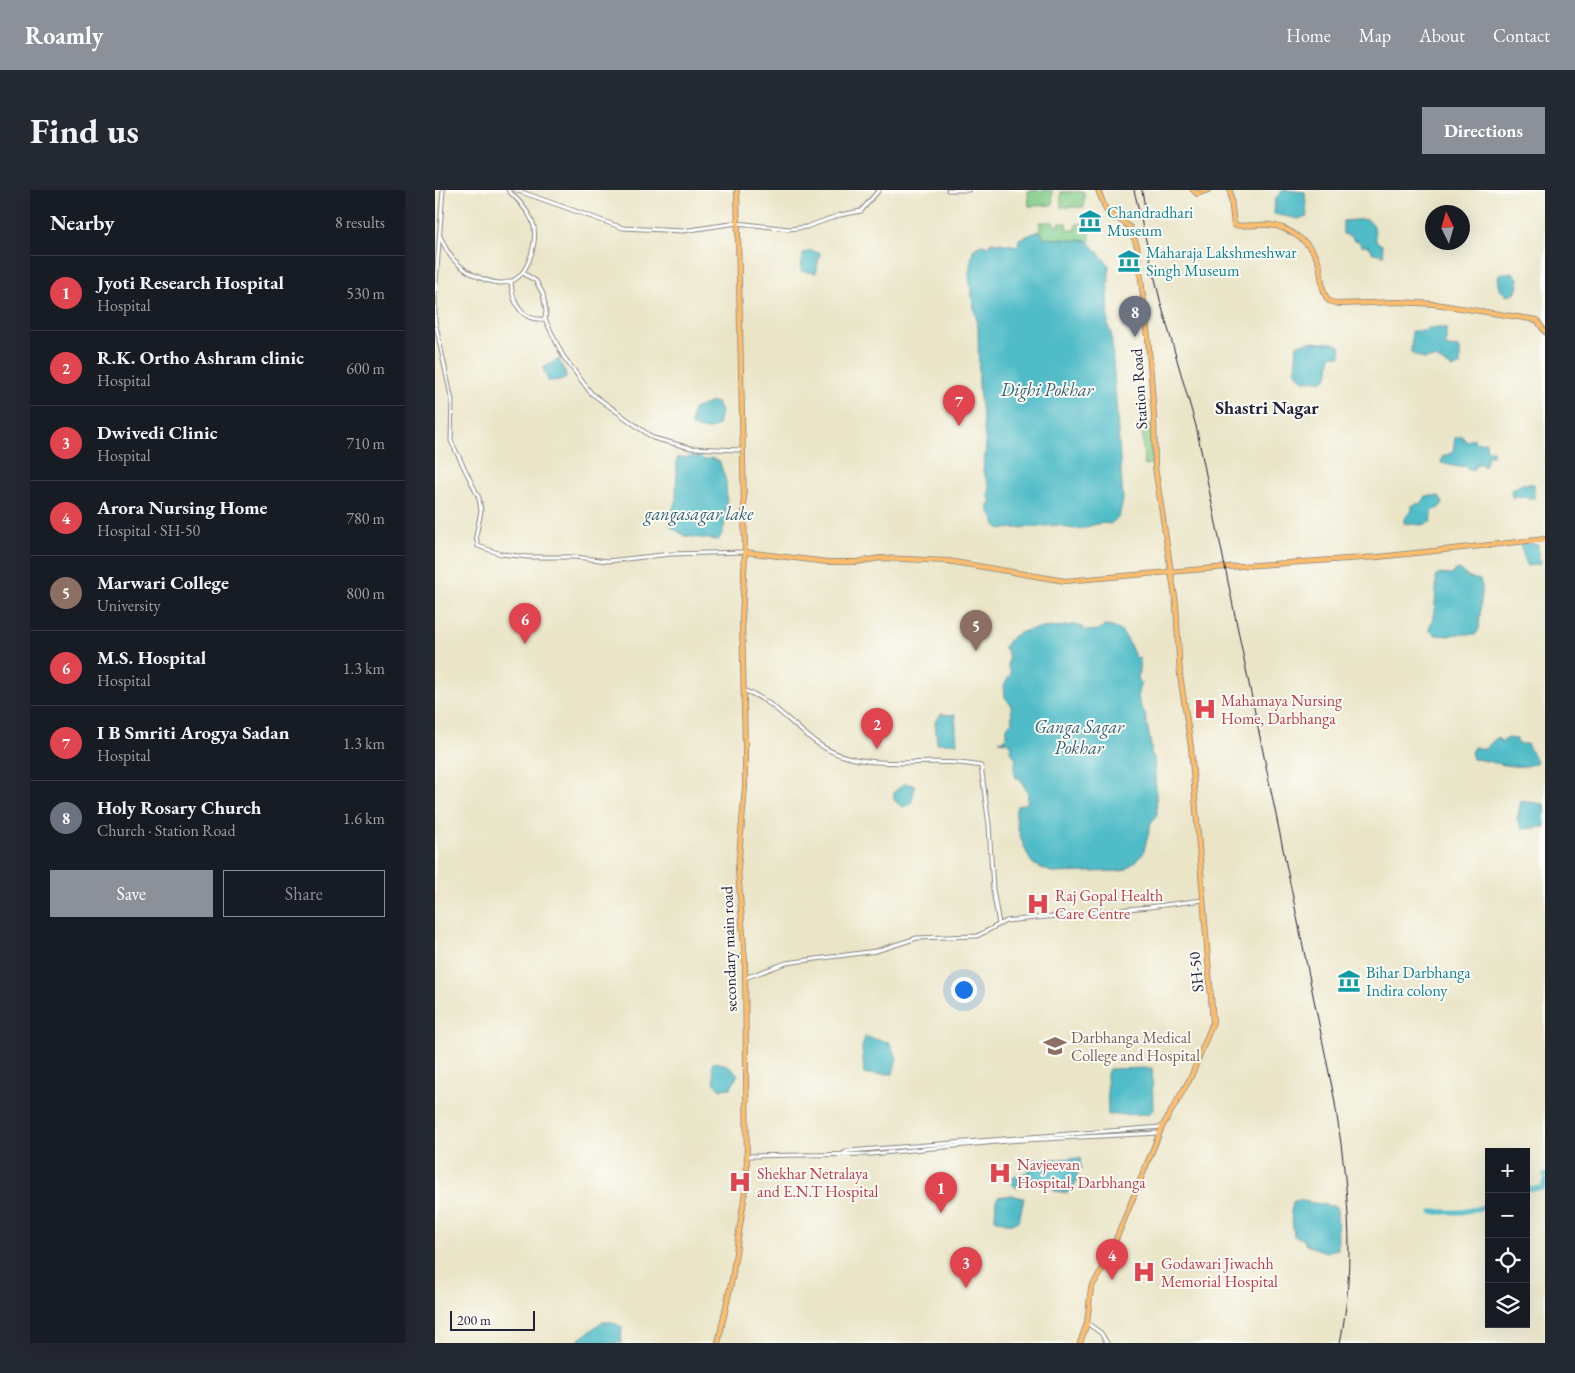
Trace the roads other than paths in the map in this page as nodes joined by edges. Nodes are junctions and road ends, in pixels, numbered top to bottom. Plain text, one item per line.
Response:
1 (443, 190) edge
2 (508, 190) edge
3 (516, 190) edge
4 (737, 190) edge
5 (879, 190) edge
6 (948, 190) edge
7 (969, 190) edge
8 (1098, 190) edge
9 (1193, 190) edge
10 (1208, 190) edge
11 (1230, 190) edge
12 (737, 223) junction
13 (440, 236) junction
14 (523, 273) junction
15 (511, 281) junction
16 (435, 297) edge
17 (545, 319) junction
18 (1545, 332) edge
19 (741, 450) junction
20 (1545, 539) edge
21 (745, 552) junction
22 (1171, 572) junction
23 (745, 691) junction
24 (1203, 900) junction
25 (999, 924) junction
26 (745, 978) junction
27 (1161, 1127) junction
28 (1159, 1133) junction
29 (1031, 1138) junction
30 (747, 1156) junction
31 (1087, 1323) junction
32 (718, 1343) edge
33 (1080, 1343) edge
34 (1107, 1343) edge

1 - 13 street
2 - 14 street
3 - 12 street
4 - 12 main road, secondary main road
5 - 12 street
6 - 7 street
8 - 22 main road, Station Road
9 - 10 main road
11 - 18 main road
12 - 19 main road, secondary main road
13 - 15 street
13 - 16 street
14 - 15 street
14 - 17 street
15 - 17 street
16 - 21 street
17 - 19 street
19 - 21 main road, secondary main road
20 - 22 main road
21 - 22 main road
21 - 23 main road, secondary main road
22 - 24 main road, SH-50
23 - 25 street
23 - 26 main road, secondary main road
24 - 25 street
24 - 27 main road, SH-50
25 - 26 street
26 - 30 main road, secondary main road
27 - 28 main road, SH-50
27 - 29 street
28 - 29 street
28 - 31 main road, SH-50
29 - 30 street
30 - 32 main road, secondary main road
31 - 33 main road, SH-50
31 - 34 street

